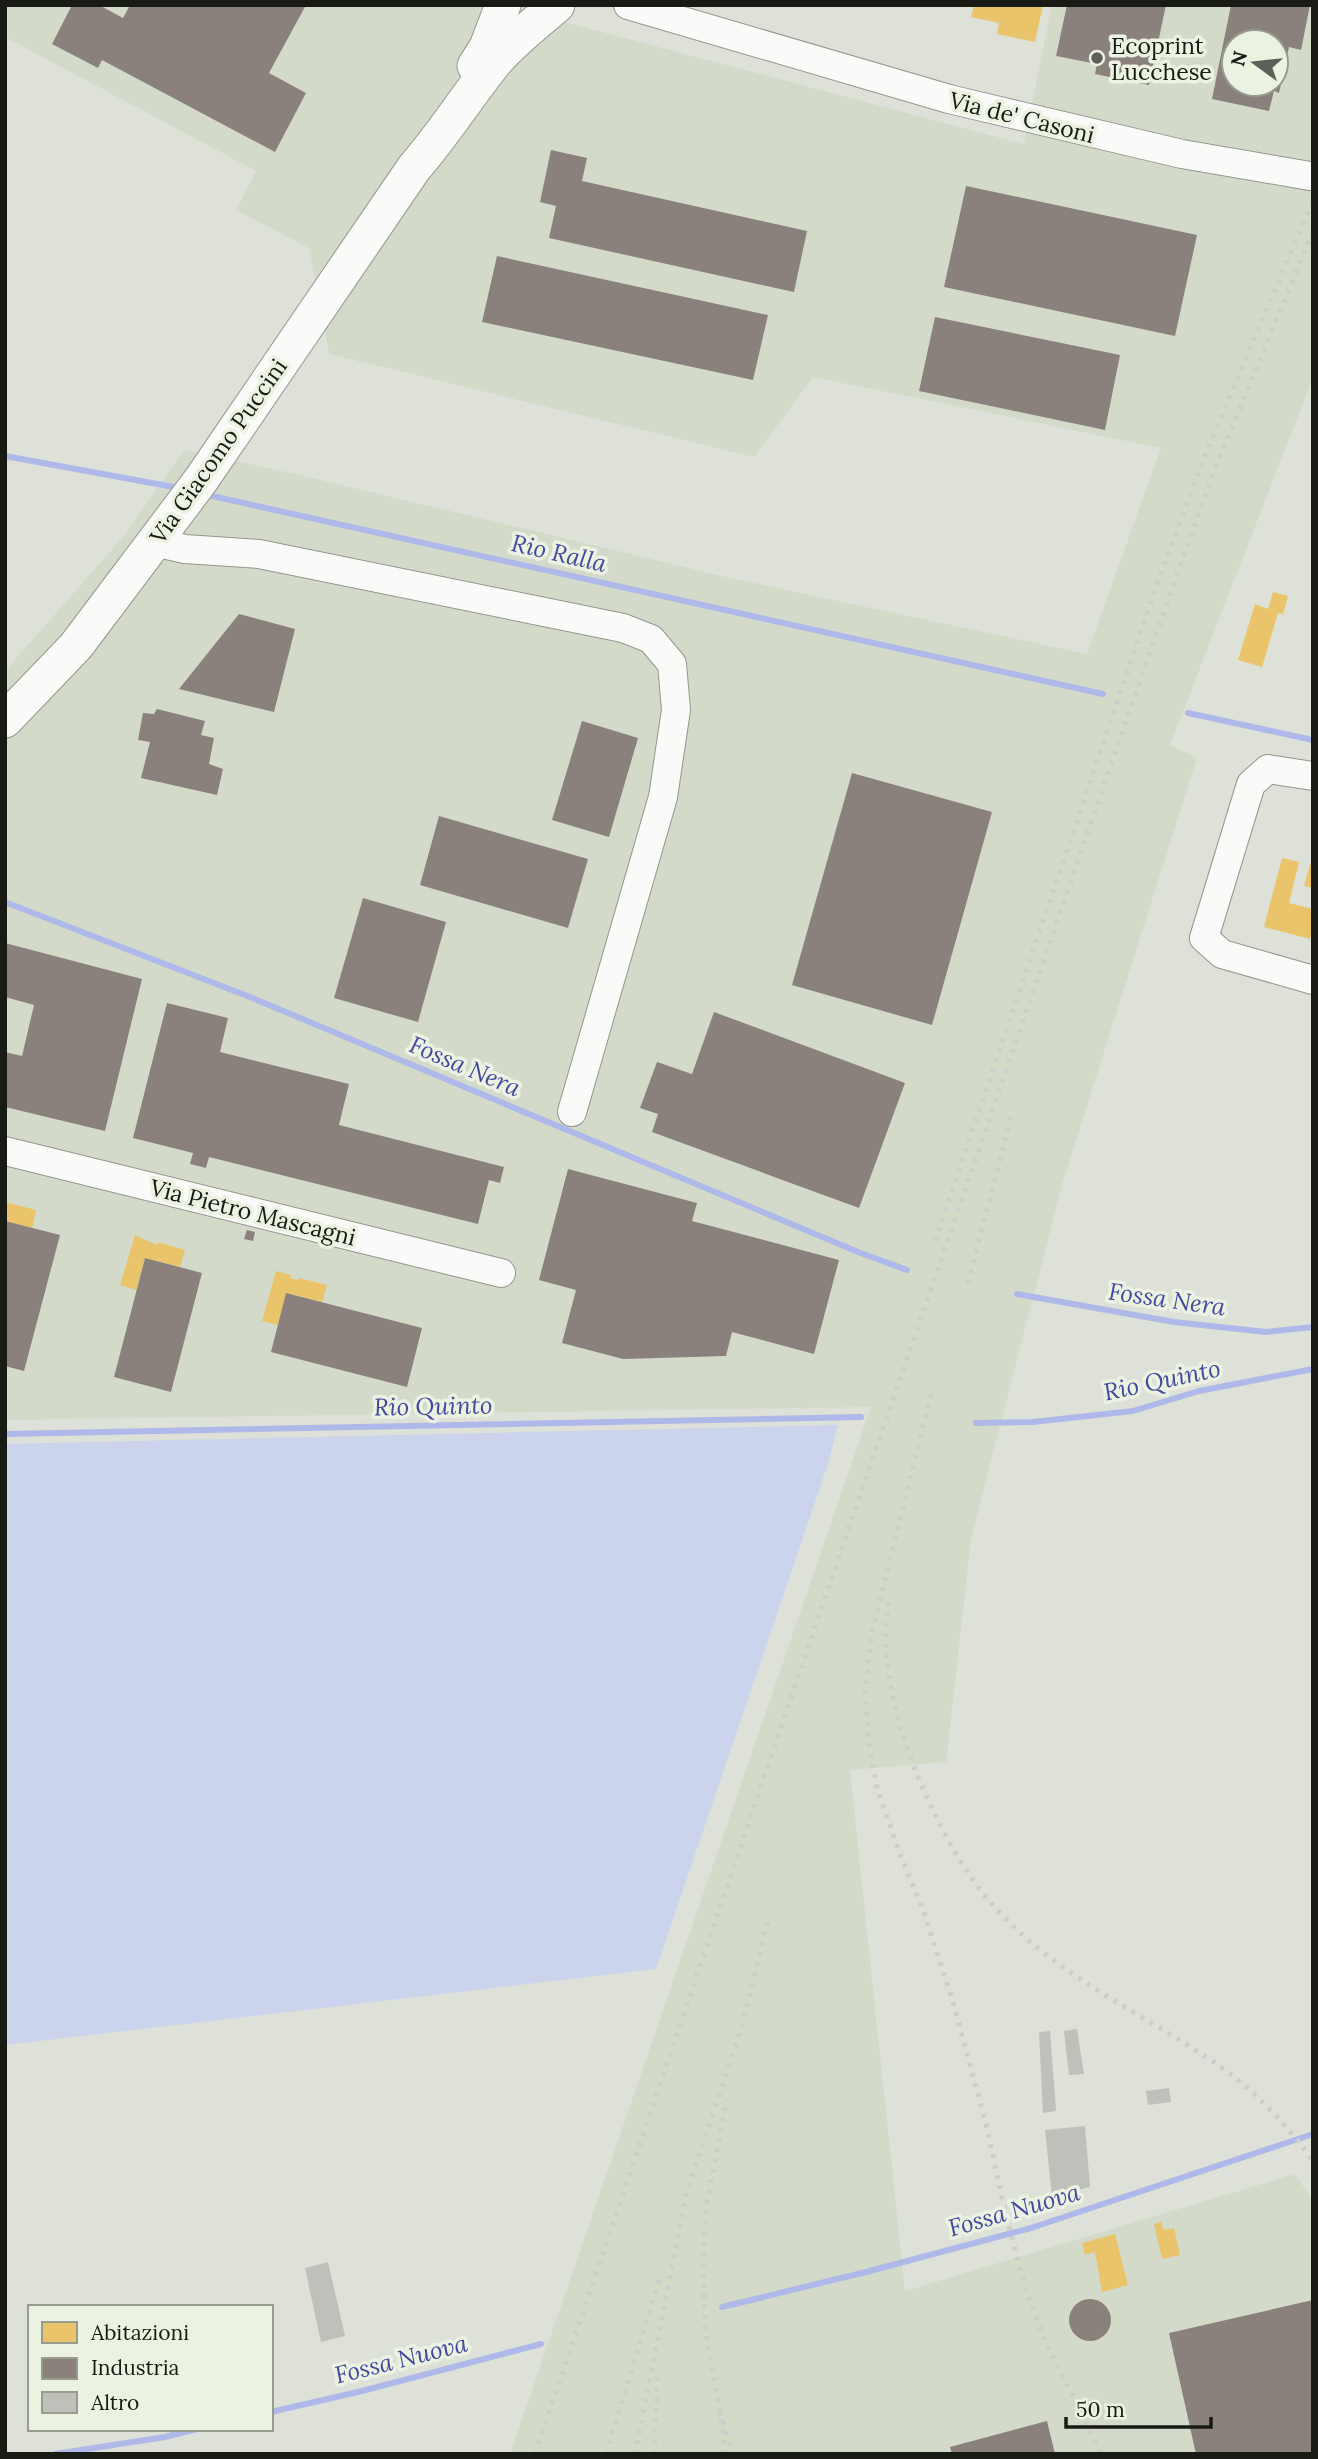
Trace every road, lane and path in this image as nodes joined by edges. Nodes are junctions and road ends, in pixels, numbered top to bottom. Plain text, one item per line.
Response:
1 (503, 5) edge
2 (557, 5) edge
3 (628, 5) edge
4 (692, 5) edge
5 (739, 36) junction
6 (414, 168) junction
7 (1310, 176) dead end
8 (154, 542) junction
9 (5, 720) edge
10 (1313, 776) edge
11 (1313, 979) edge
12 (572, 1112) dead end
13 (5, 1152) edge
14 (501, 1273) dead end

1 - 6 main road, Via Giacomo Puccini
2 - 6 main road, Via Giacomo Puccini
3 - 5 street, Via de' Casoni
4 - 5 street, Via de' Casoni
5 - 7 street, Via de' Casoni
6 - 8 main road, Via Giacomo Puccini
8 - 9 main road, Via Giacomo Puccini
8 - 12 street
10 - 11 street
13 - 14 street, Via Pietro Mascagni

